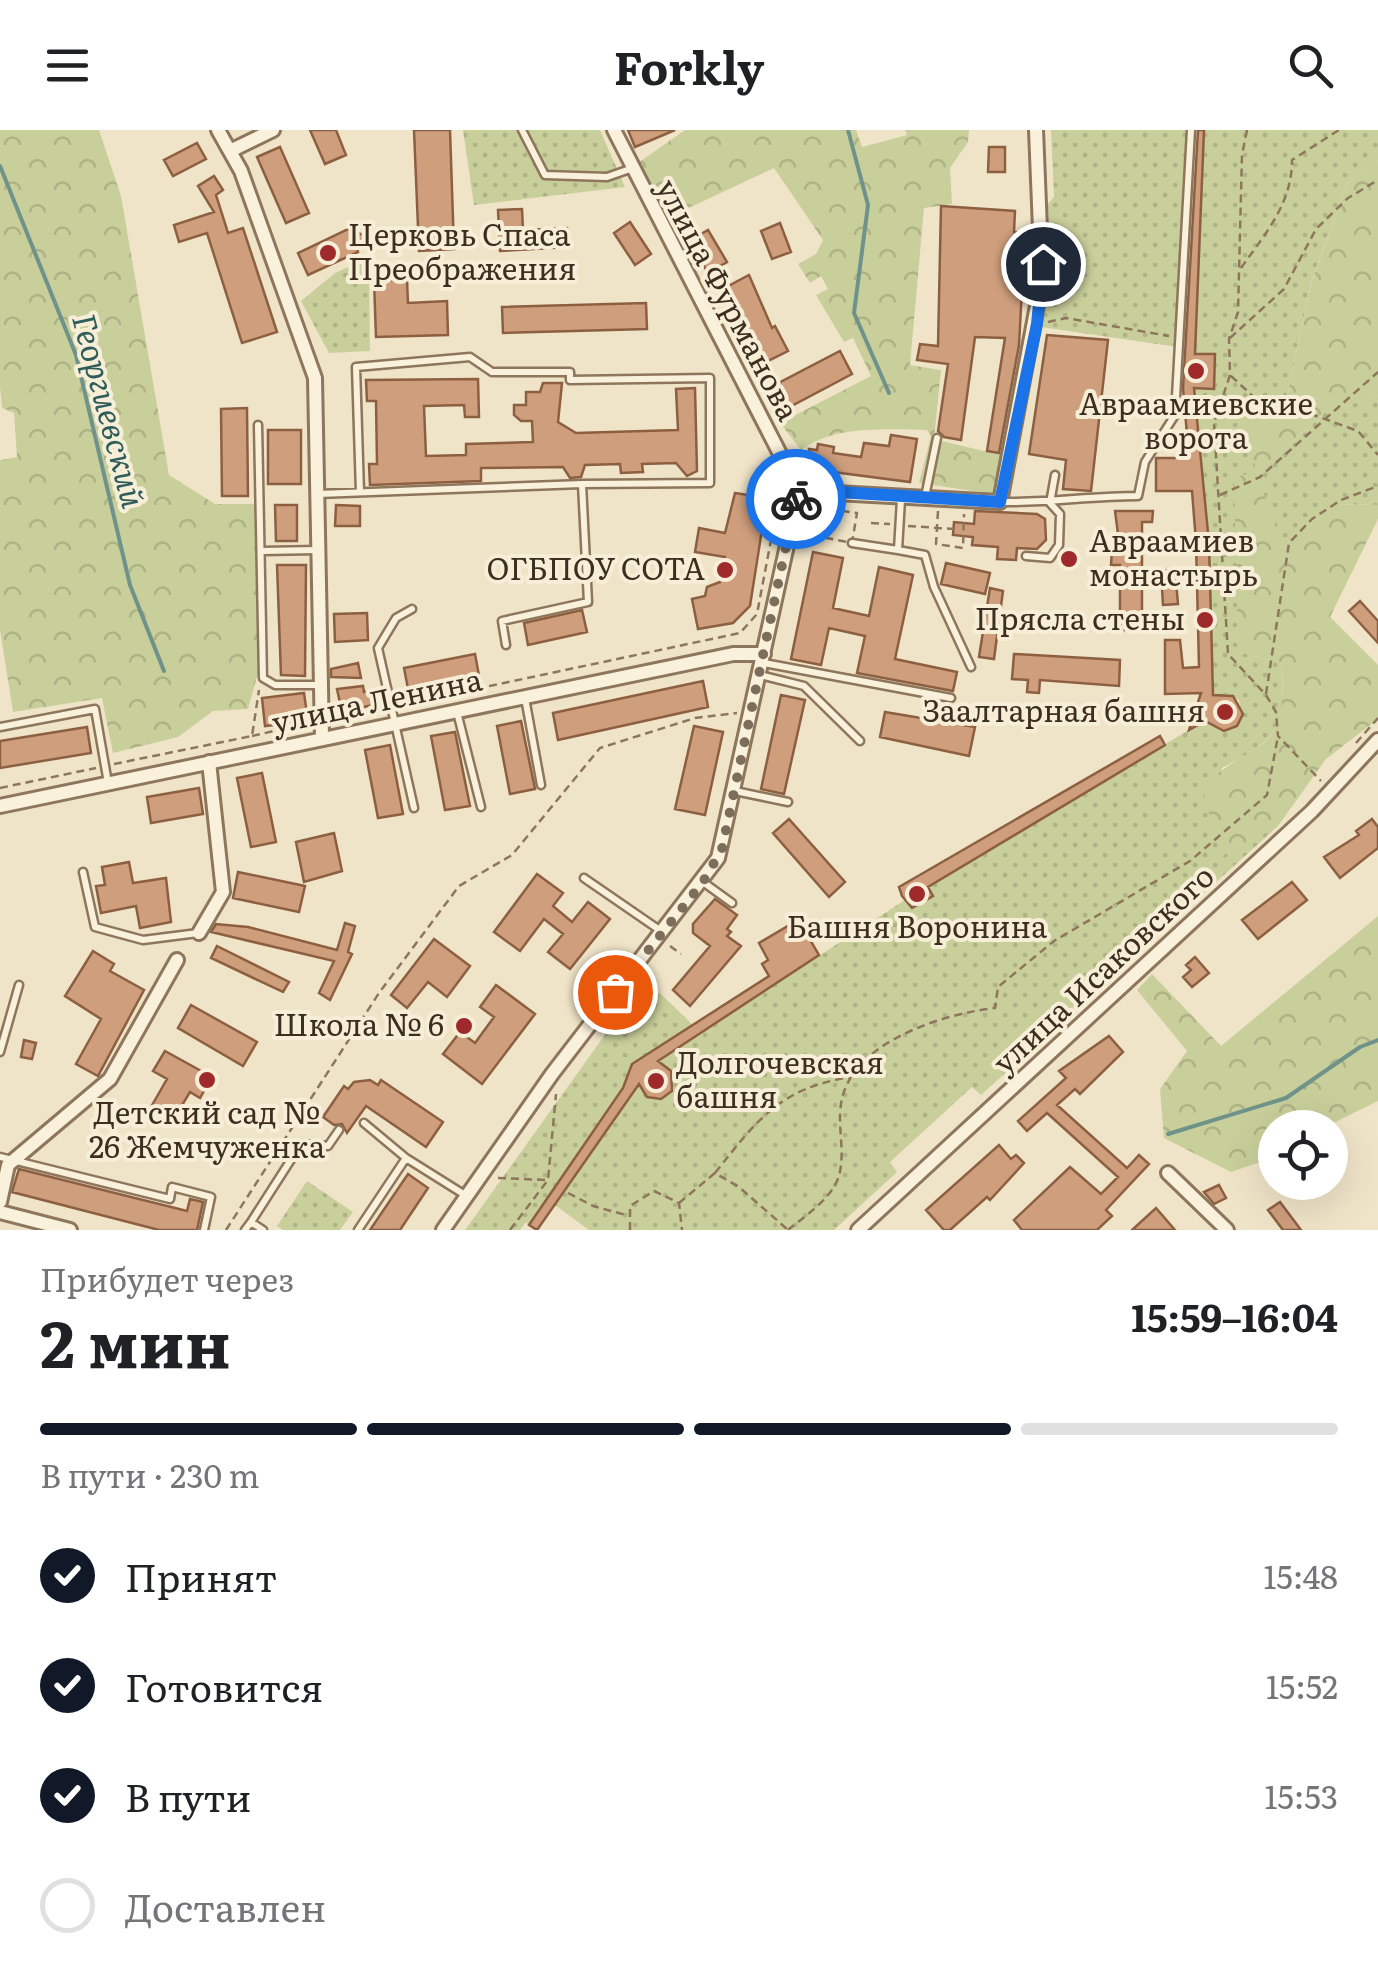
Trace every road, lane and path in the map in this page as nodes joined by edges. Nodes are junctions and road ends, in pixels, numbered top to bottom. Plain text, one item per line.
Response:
1 (218, 130) edge
2 (273, 130) edge
3 (522, 130) edge
4 (614, 130) edge
5 (1036, 130) edge
6 (1191, 130) edge
7 (1247, 130) edge
8 (1339, 130) edge
9 (230, 151) junction
10 (630, 169) junction
11 (1378, 180) edge
12 (1240, 270) junction
13 (1037, 324) junction
14 (1180, 338) dead end
15 (1229, 339) junction
16 (1378, 372) edge
17 (1230, 375) junction
18 (1326, 419) junction
19 (258, 426) dead end
20 (937, 438) dead end
21 (1378, 455) edge
22 (1055, 475) dead end
23 (582, 484) junction
24 (1378, 486) edge
25 (777, 490) joint
26 (360, 492) junction
27 (798, 493) junction
28 (317, 494) junction
29 (1219, 496) junction
30 (901, 498) junction
31 (932, 499) junction
32 (1000, 502) junction
33 (1050, 503) junction
34 (871, 523) dead end
35 (966, 523) dead end
36 (900, 525) junction
37 (937, 528) junction
38 (954, 529) dead end
39 (852, 543) junction
40 (318, 550) junction
41 (898, 550) junction
42 (262, 552) junction
43 (1026, 556) dead end
44 (412, 609) dead end
45 (506, 644) dead end
46 (762, 664) junction
47 (970, 668) dead end
48 (263, 678) junction
49 (321, 685) junction
50 (1266, 696) junction
51 (524, 697) junction
52 (951, 698) dead end
53 (390, 707) junction
54 (457, 710) junction
55 (742, 712) dead end
56 (322, 720) junction
57 (393, 724) junction
58 (0, 727) edge
59 (252, 736) junction
60 (1278, 736) junction
61 (322, 738) junction
62 (1378, 740) edge
63 (860, 741) dead end
64 (210, 762) junction
65 (105, 766) junction
66 (1322, 781) dead end
67 (108, 783) junction
68 (541, 785) dead end
69 (0, 788) edge
70 (735, 791) junction
71 (788, 802) dead end
72 (0, 806) edge
73 (481, 807) dead end
74 (414, 808) dead end
75 (83, 872) dead end
76 (584, 878) dead end
77 (703, 882) junction
78 (732, 903) dead end
79 (662, 931) junction
80 (199, 933) joint
81 (177, 960) dead end
82 (19, 986) dead end
83 (0, 1052) edge
84 (853, 1077) junction
85 (556, 1093) dead end
86 (364, 1123) dead end
87 (339, 1130) dead end
88 (406, 1158) junction
89 (7, 1159) edge
90 (715, 1172) junction
91 (1168, 1173) dead end
92 (498, 1178) dead end
93 (548, 1180) junction
94 (568, 1193) dead end
95 (465, 1195) junction
96 (679, 1203) junction
97 (1, 1212) edge
98 (628, 1215) junction
99 (251, 1222) junction
100 (70, 1230) edge
101 (204, 1230) edge
102 (226, 1230) edge
103 (245, 1230) edge
104 (262, 1230) edge
105 (358, 1230) edge
106 (443, 1230) edge
107 (510, 1230) edge
108 (630, 1230) edge
109 (682, 1230) edge
110 (788, 1230) edge
111 (858, 1230) edge
112 (1227, 1230) edge

1 - 9 street
2 - 9 street
3 - 10 lane
4 - 10 street, улица Фурманова
5 - 13 street
6 - 33 lane
7 - 12 path
8 - 12 path
9 - 28 street
10 - 27 street, улица Фурманова
11 - 15 path
12 - 15 path
13 - 14 path
13 - 32 street
15 - 17 path
16 - 18 path
17 - 18 path
17 - 29 path
18 - 21 path
18 - 29 path
19 - 42 lane
20 - 31 lane
22 - 33 lane
23 - 26 lane
23 - 26 lane
23 - 45 lane
24 - 50 path
25 - 27 lane
25 - 53 path
26 - 28 lane
27 - 30 street
27 - 46 street
28 - 40 street
29 - 50 path
30 - 31 street
30 - 36 lane
31 - 32 street
31 - 37 path
32 - 33 lane
33 - 43 lane
34 - 36 path
35 - 37 path
36 - 37 path
36 - 41 lane
37 - 38 path
39 - 39 path
39 - 41 lane
40 - 42 lane
40 - 49 street
41 - 47 lane
42 - 48 lane
44 - 53 lane
46 - 51 street, улица Ленина
46 - 52 lane
46 - 63 lane
46 - 70 street
48 - 49 lane
48 - 59 path
49 - 56 street
50 - 60 path
51 - 54 street, улица Ленина
51 - 68 lane
53 - 56 path
53 - 57 lane
54 - 57 street, улица Ленина
54 - 73 lane
55 - 102 path
56 - 59 path
56 - 61 street
57 - 61 street, улица Ленина
57 - 74 lane
58 - 65 lane
59 - 65 path
60 - 66 path
60 - 84 path
61 - 64 street, улица Ленина
62 - 111 street, улица Исаковского
64 - 67 street, улица Ленина
64 - 80 street
65 - 67 lane
65 - 69 path
67 - 72 street, улица Ленина
70 - 71 lane
70 - 77 street
75 - 80 lane
76 - 79 lane
77 - 78 lane
77 - 79 street
79 - 95 street
81 - 89 street
82 - 83 lane
84 - 90 path
84 - 110 path
85 - 93 path
86 - 88 lane
87 - 99 lane
88 - 95 lane
88 - 105 lane
89 - 97 street
89 - 101 lane
90 - 96 path
90 - 110 path
91 - 112 street
92 - 93 path
93 - 107 path
94 - 98 path
95 - 106 street
96 - 98 path
96 - 109 path
97 - 100 street
98 - 108 path
99 - 103 lane
99 - 104 lane

